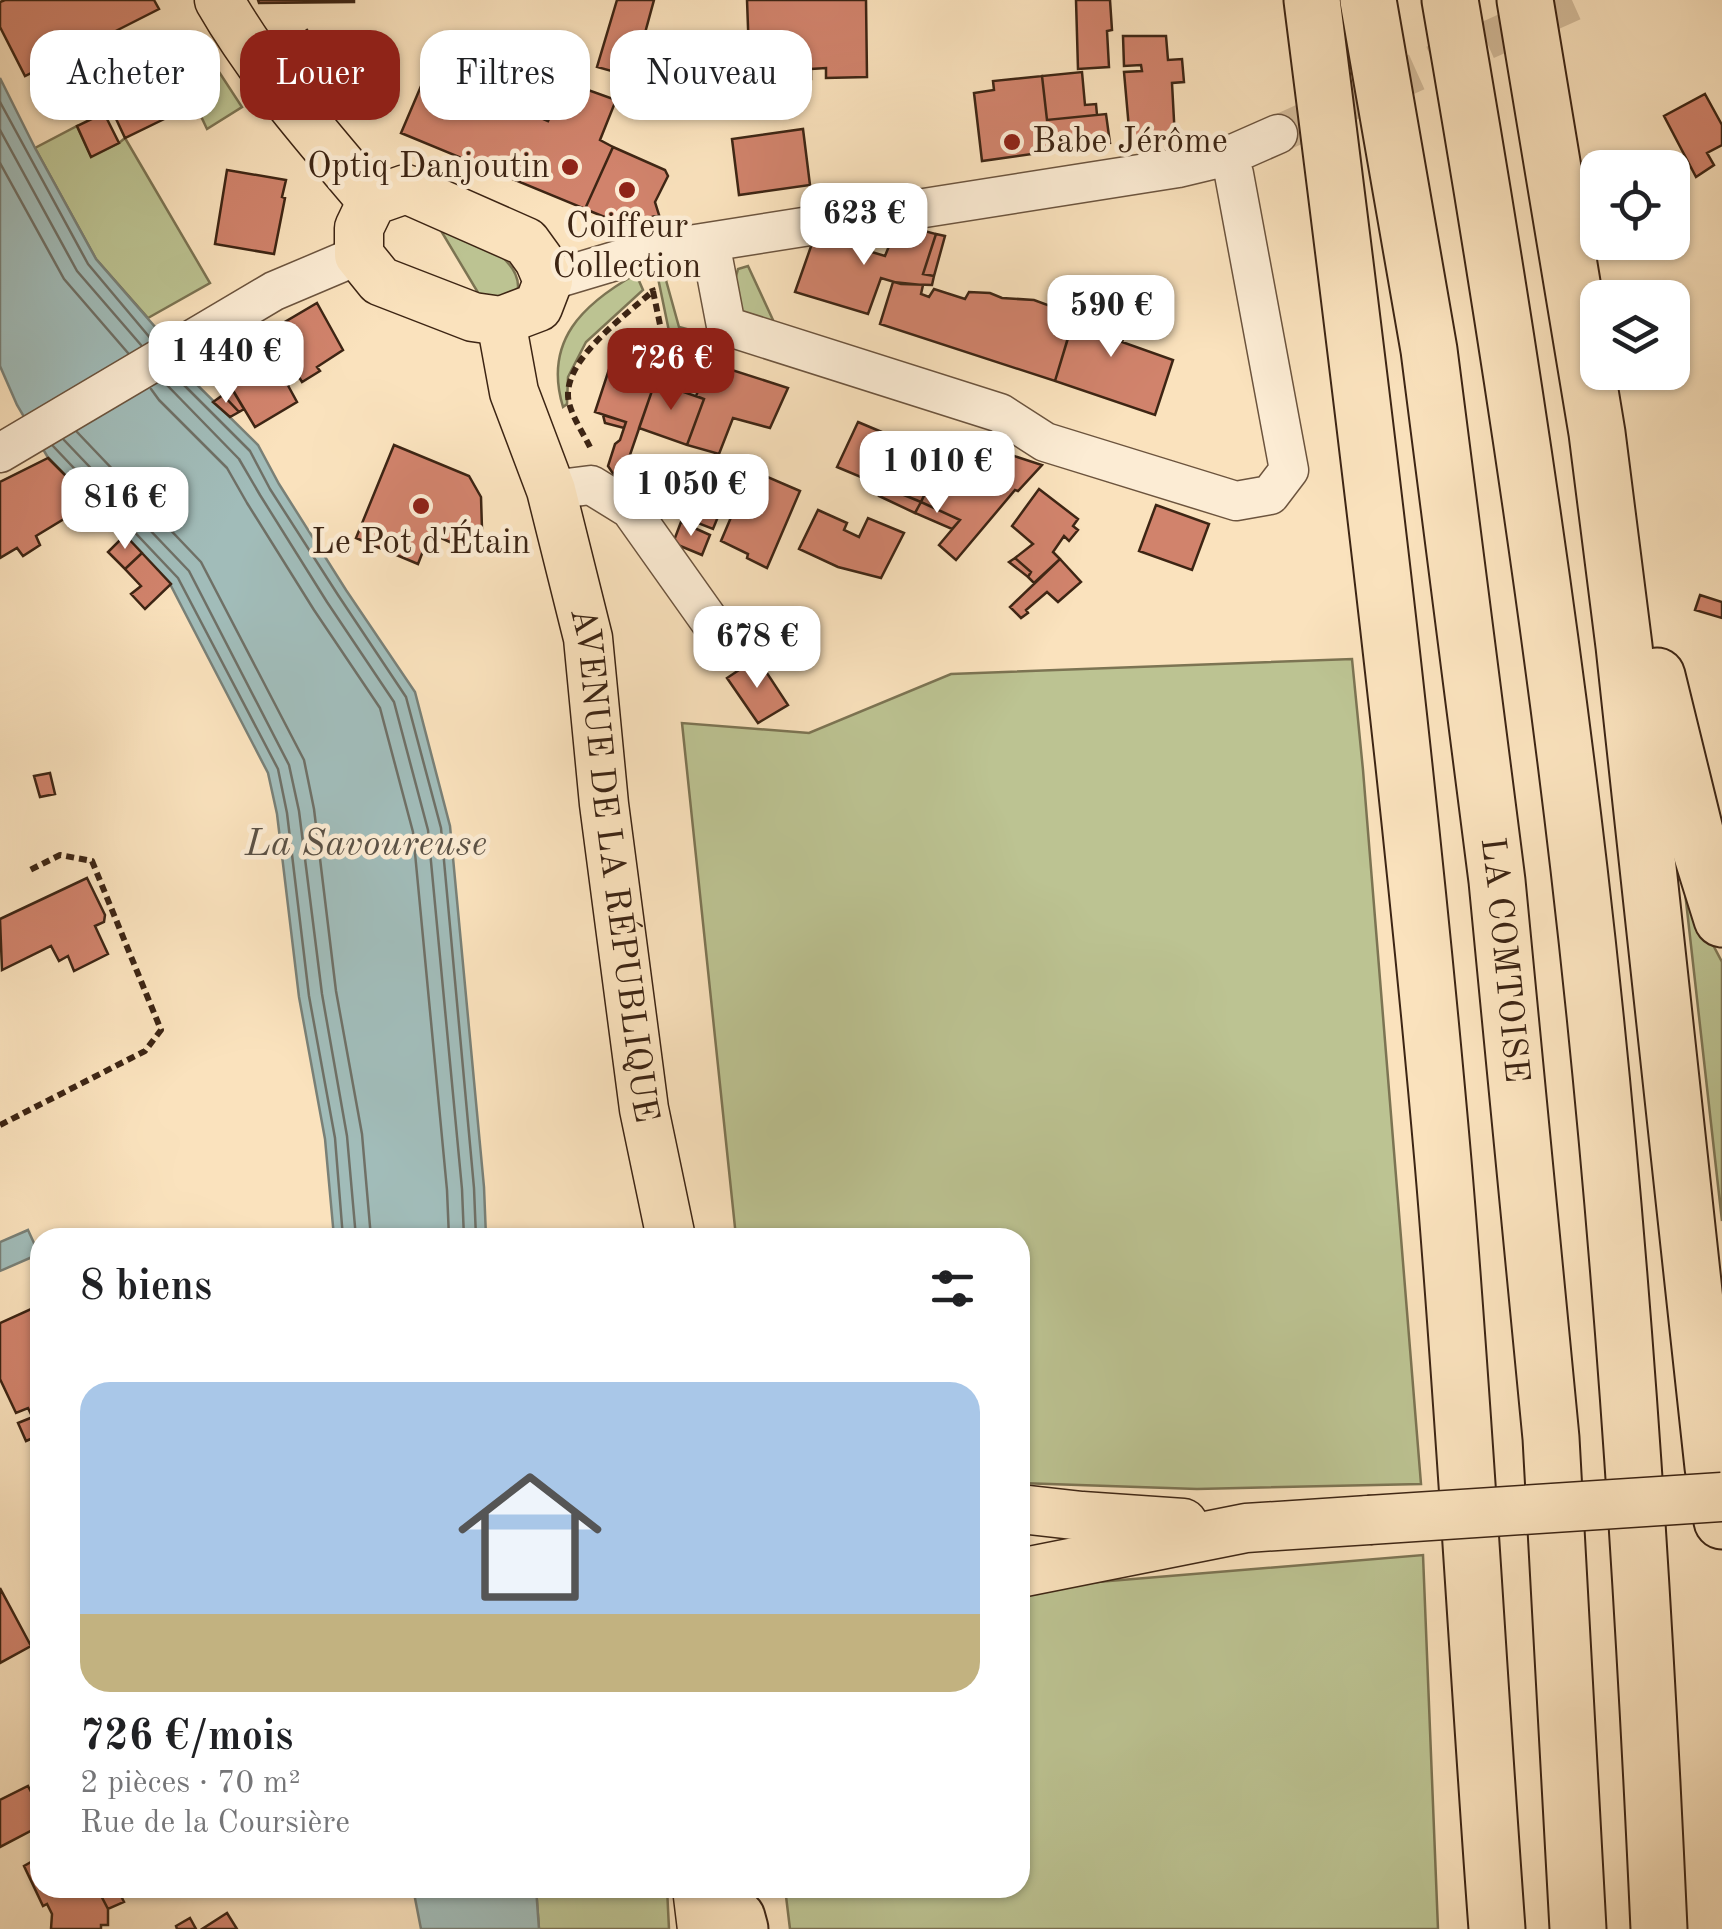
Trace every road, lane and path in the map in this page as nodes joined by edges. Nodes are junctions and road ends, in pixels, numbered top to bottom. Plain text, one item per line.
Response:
1 (220, 0) edge
2 (1312, 0) edge
3 (1368, 0) edge
4 (1450, 0) edge
5 (1525, 0) edge
6 (1278, 134) tunnel mouth
7 (1228, 156) junction
8 (372, 200) junction
9 (710, 242) junction
10 (644, 252) junction
11 (359, 255) junction
12 (548, 281) junction
13 (501, 321) junction
14 (1597, 434) junction
15 (10, 448) edge
16 (551, 490) junction
17 (601, 491) junction
18 (728, 647) dead end
19 (28, 871) dead end
20 (1722, 919) edge
21 (0, 1125) edge
22 (669, 1228) edge
23 (1722, 1498) edge
24 (1030, 1510) edge
25 (1722, 1522) edge
26 (1246, 1528) junction
27 (1030, 1571) edge
28 (1494, 1915) edge
29 (1578, 1929) edge
30 (1659, 1929) edge

1 - 8 main road
2 - 28 highway
3 - 29 highway, LA COMTOISE
4 - 30 highway
5 - 14 highway
6 - 7 street
7 - 9 street
7 - 9 street
8 - 11 main road
8 - 12 main road
9 - 10 street
10 - 12 street
10 - 17 path
11 - 13 main road
11 - 15 street
12 - 13 main road
13 - 16 main road, AVENUE DE LA RÉPUBLIQUE
14 - 20 highway
14 - 25 highway
16 - 17 street
16 - 22 main road, AVENUE DE LA RÉPUBLIQUE
17 - 18 street
19 - 21 path
23 - 26 main road, bridge
24 - 26 main road
26 - 27 main road

